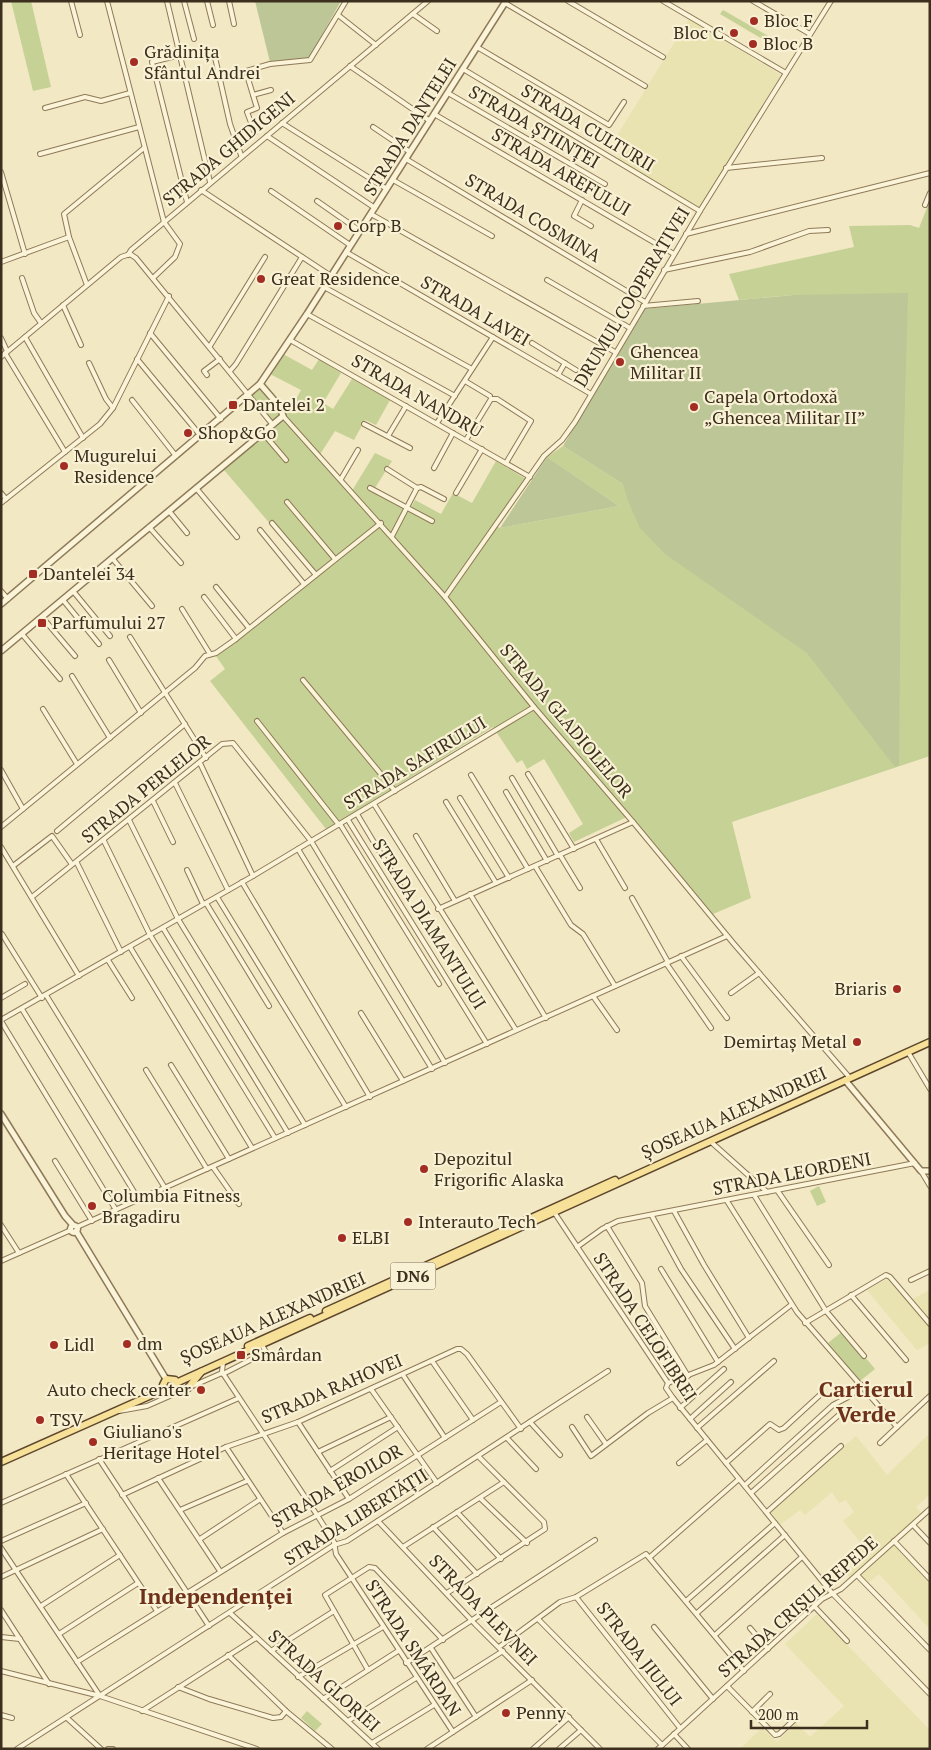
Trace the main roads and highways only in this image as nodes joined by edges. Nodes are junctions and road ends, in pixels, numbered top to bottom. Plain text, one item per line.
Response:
1 (930, 1042) edge
2 (631, 1176) junction
3 (202, 1372) junction
4 (176, 1382) junction
5 (165, 1384) junction
6 (188, 1388) road end
7 (1, 1458) edge
8 (1, 1462) edge

1 - 2 main road, ȘOSEAUA ALEXANDRIEI / DN6
2 - 3 main road, ȘOSEAUA ALEXANDRIEI / DN6
2 - 4 main road, ȘOSEAUA ALEXANDRIEI / DN6
3 - 4 main road, ȘOSEAUA ALEXANDRIEI / DN6
3 - 6 main road
4 - 5 main road, DN6
4 - 5 main road, DN6
5 - 7 main road, DN6
5 - 8 main road, DN6

